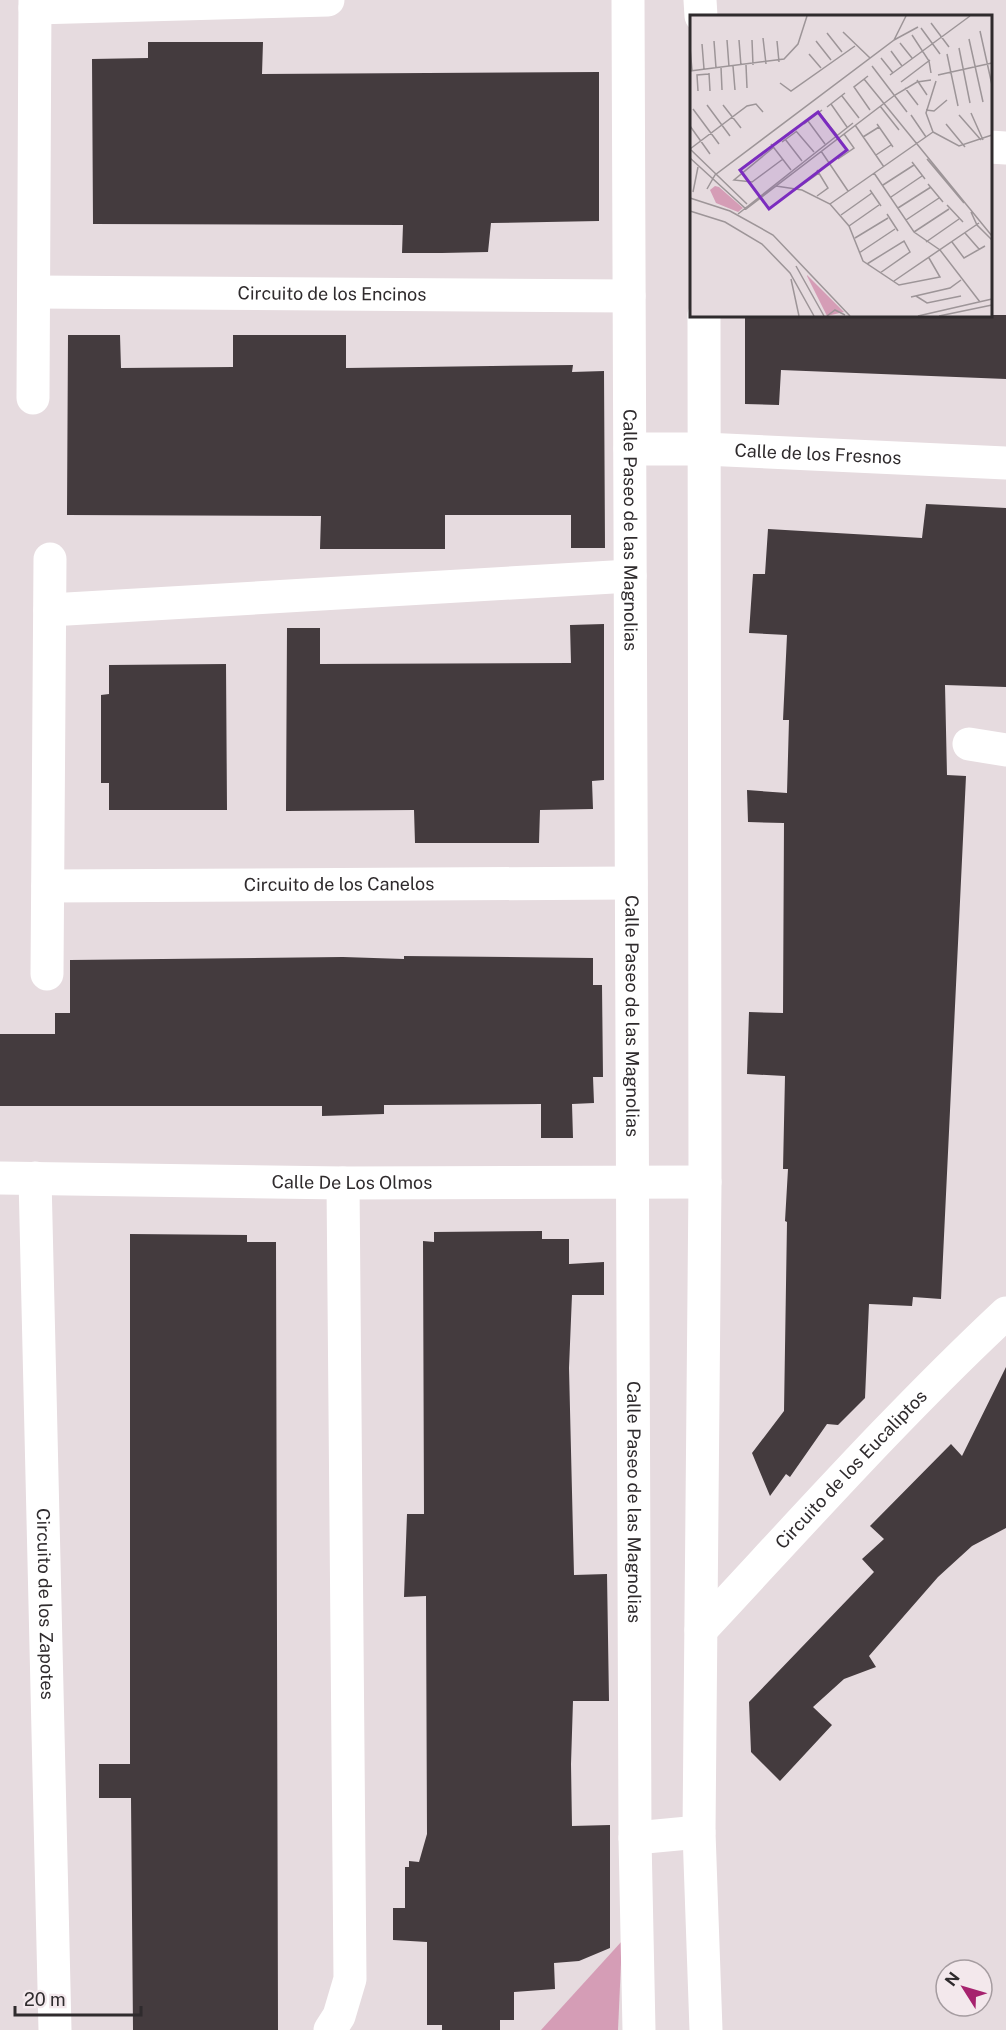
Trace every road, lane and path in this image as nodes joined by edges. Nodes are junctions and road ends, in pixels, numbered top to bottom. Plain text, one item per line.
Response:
1 (328, 0) edge
2 (628, 0) edge
3 (35, 4) edge
4 (991, 147) edge
5 (1006, 148) edge
6 (35, 292) junction
7 (629, 296) junction
8 (704, 316) edge
9 (33, 398) dead end
10 (630, 449) junction
11 (705, 449) junction
12 (1006, 463) edge
13 (50, 559) dead end
14 (630, 576) junction
15 (50, 610) junction
16 (969, 744) dead end
17 (1006, 750) edge
18 (632, 883) junction
19 (48, 886) junction
20 (47, 974) dead end
21 (0, 1178) edge
22 (35, 1178) junction
23 (705, 1182) junction
24 (343, 1183) junction
25 (634, 1183) junction
26 (1006, 1313) edge
27 (701, 1630) junction
28 (699, 1832) junction
29 (635, 1838) junction
30 (55, 2030) edge
31 (330, 2030) edge
32 (639, 2030) edge
33 (706, 2030) edge

1 - 3 street
2 - 7 street, Calle Paseo de las Magnolias
3 - 6 street
4 - 5 street
6 - 7 street, Circuito de los Encinos
6 - 9 street
7 - 10 street, Calle Paseo de las Magnolias
8 - 11 street
10 - 11 street, Calle de los Fresnos
10 - 14 street, Calle Paseo de las Magnolias
11 - 12 street, Calle de los Fresnos
11 - 23 street
13 - 15 street
14 - 15 street
14 - 18 street, Calle Paseo de las Magnolias
15 - 19 street
16 - 17 street
18 - 19 street, Circuito de los Canelos
18 - 25 street, Calle Paseo de las Magnolias
19 - 20 street
21 - 22 street, Calle De Los Olmos
22 - 24 street, Calle De Los Olmos
22 - 30 street, Circuito de los Zapotes
23 - 25 street, Calle De Los Olmos
23 - 27 street
24 - 25 street, Calle De Los Olmos
24 - 31 street
25 - 29 street, Calle Paseo de las Magnolias
26 - 27 street, Circuito de los Eucaliptos
27 - 28 street
28 - 29 street
28 - 33 street
29 - 32 street, Calle Paseo de las Magnolias

